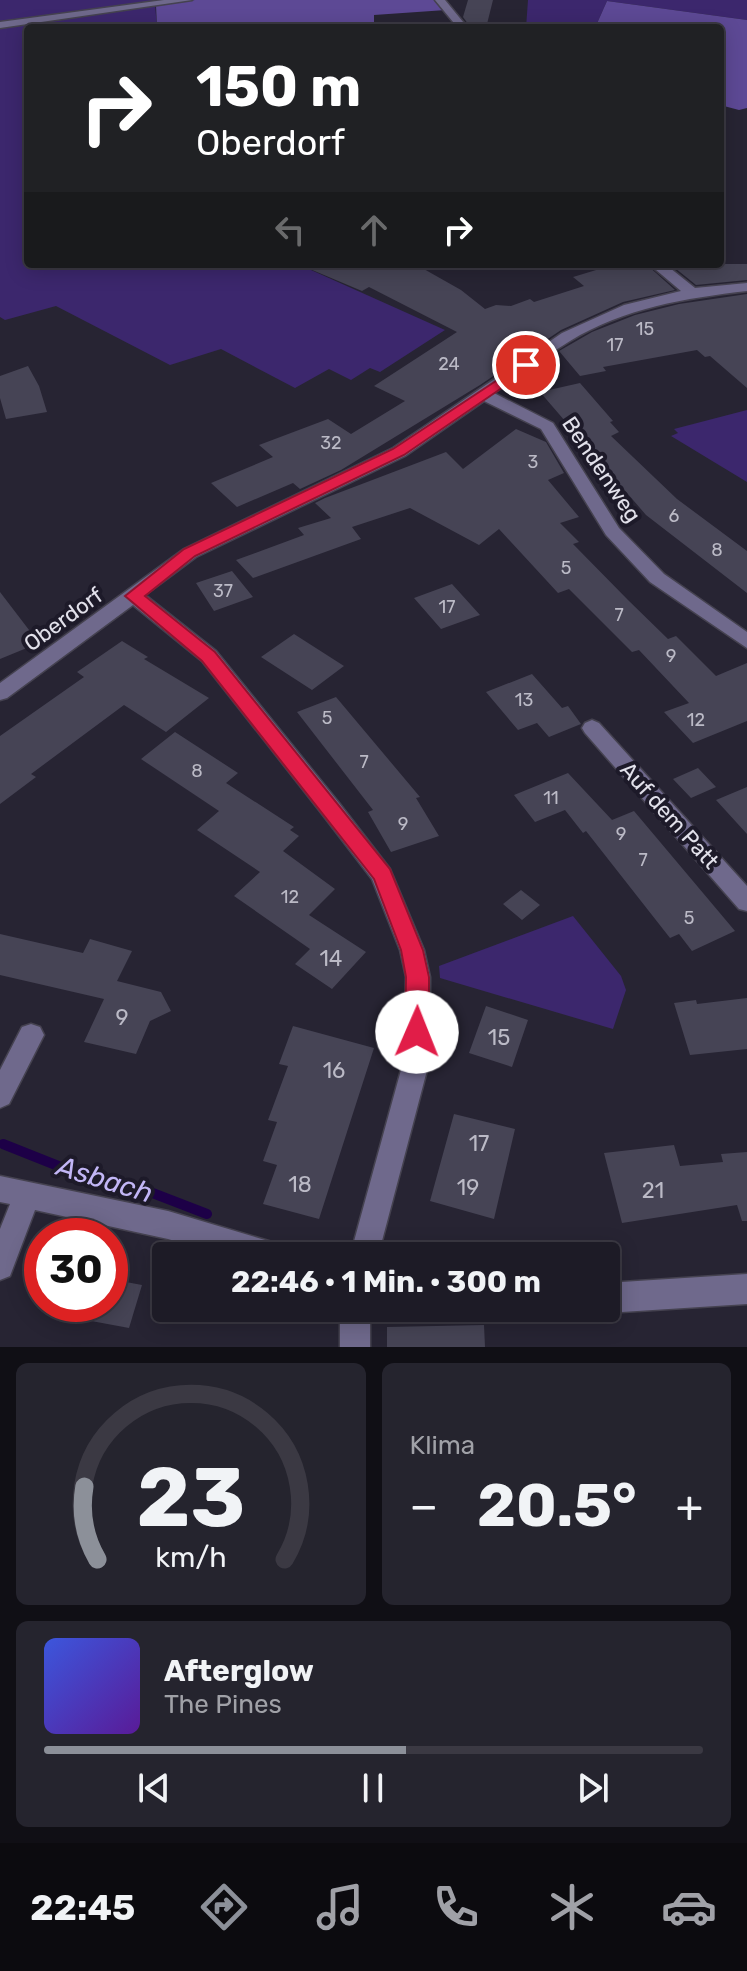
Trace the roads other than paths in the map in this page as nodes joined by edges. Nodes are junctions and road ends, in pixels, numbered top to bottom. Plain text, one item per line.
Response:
1 (187, 0) edge
2 (440, 0) edge
3 (460, 24) edge
4 (0, 25) edge
5 (661, 268) edge
6 (747, 287) edge
7 (692, 293) junction
8 (485, 395) junction
9 (134, 596) junction
10 (747, 641) edge
11 (0, 693) edge
12 (592, 728) dead end
13 (747, 902) edge
14 (31, 1035) dead end
15 (0, 1096) edge
16 (14, 1192) edge
17 (225, 1242) edge
18 (368, 1242) edge
19 (0, 1266) edge
20 (747, 1289) edge
21 (620, 1297) edge
22 (355, 1322) edge
23 (355, 1347) edge

1 - 4 street
2 - 3 street
5 - 7 street
6 - 7 street, Oberdorf
7 - 8 street, Oberdorf
8 - 9 street, Oberdorf
8 - 10 street, Bendenweg
9 - 11 street, Oberdorf
9 - 18 street
12 - 13 street, Auf dem Patt
14 - 15 street
16 - 17 street
16 - 19 street
20 - 21 street
22 - 23 street

